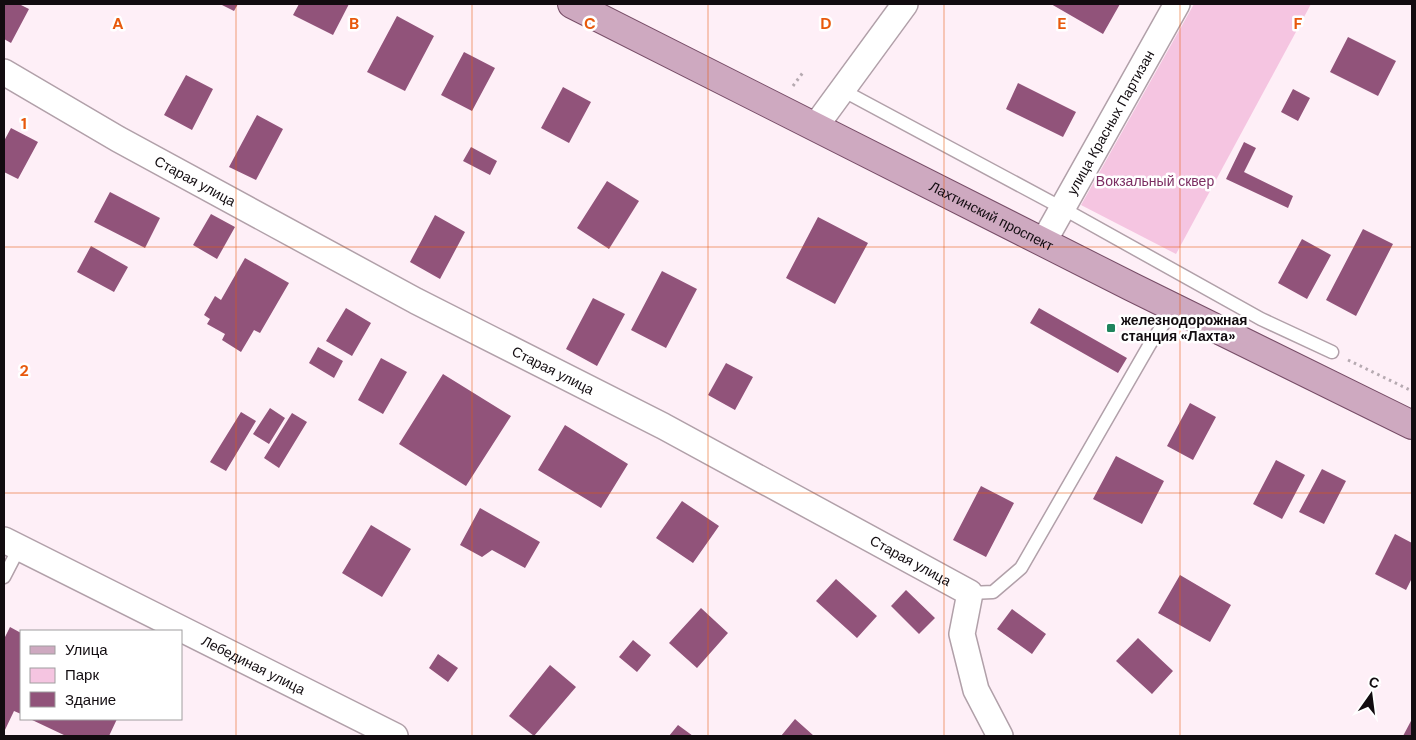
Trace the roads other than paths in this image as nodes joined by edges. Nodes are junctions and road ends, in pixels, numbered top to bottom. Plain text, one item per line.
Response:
1 (572, 4) edge
2 (904, 4) edge
3 (1178, 4) edge
4 (4, 72) edge
5 (842, 90) junction
6 (815, 127) junction
7 (1062, 208) junction
8 (1044, 241) junction
9 (1175, 307) junction
10 (1332, 352) road end
11 (1412, 425) edge
12 (11, 544) edge
13 (4, 577) edge
14 (970, 593) junction
15 (395, 736) edge
16 (1000, 736) edge

1 - 6 main road, Лахтинский проспект
2 - 5 street
3 - 7 street, улица Красных Партизан
4 - 14 street, Старая улица
5 - 6 street
5 - 7 lane
6 - 8 main road, Лахтинский проспект
7 - 8 street, улица Красных Партизан
7 - 10 lane
8 - 9 main road, Лахтинский проспект
9 - 11 main road, Лахтинский проспект
9 - 14 lane
12 - 13 lane
12 - 15 street, Лебединая улица
14 - 16 street

